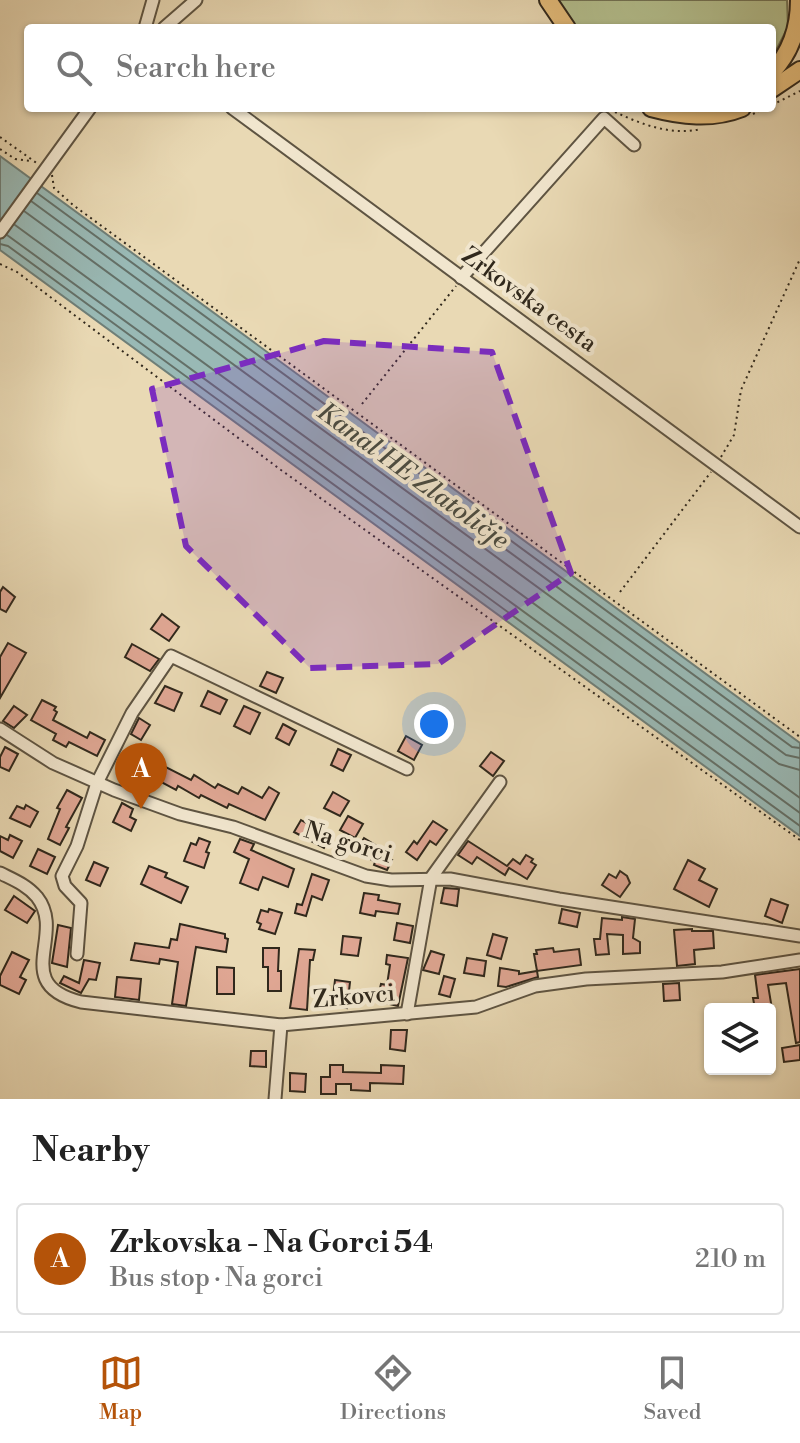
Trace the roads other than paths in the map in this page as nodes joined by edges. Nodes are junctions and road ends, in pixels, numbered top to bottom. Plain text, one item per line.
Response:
1 (153, 0) edge
2 (196, 0) edge
3 (535, 0) edge
4 (548, 0) edge
5 (799, 0) edge
6 (146, 24) edge
7 (169, 24) edge
8 (551, 24) edge
9 (564, 24) edge
10 (776, 66) edge
11 (800, 70) edge
12 (776, 86) edge
13 (88, 112) edge
14 (237, 112) edge
15 (668, 112) edge
16 (732, 112) edge
17 (634, 145) dead end
18 (0, 232) edge
19 (461, 278) junction
20 (800, 527) edge
21 (0, 729) edge
22 (407, 769) dead end
23 (500, 782) dead end
24 (97, 783) junction
25 (0, 873) edge
26 (431, 878) junction
27 (800, 936) edge
28 (77, 954) dead end
29 (800, 960) edge
30 (407, 1014) junction
31 (281, 1025) junction
32 (275, 1099) edge

1 - 6 street
2 - 7 street
3 - 8 highway
4 - 9 highway
5 - 10 highway
11 - 12 highway
13 - 18 street
14 - 19 street, Zrkovska cesta
15 - 16 highway
17 - 19 street
19 - 20 street, Zrkovska cesta
21 - 24 street, Na gorci
22 - 24 street
23 - 26 street
24 - 26 street, Na gorci
24 - 28 street
25 - 31 street, Zrkovci
26 - 27 street, Na gorci
26 - 30 street
29 - 30 street, Zrkovci
30 - 31 street, Zrkovci
31 - 32 street

